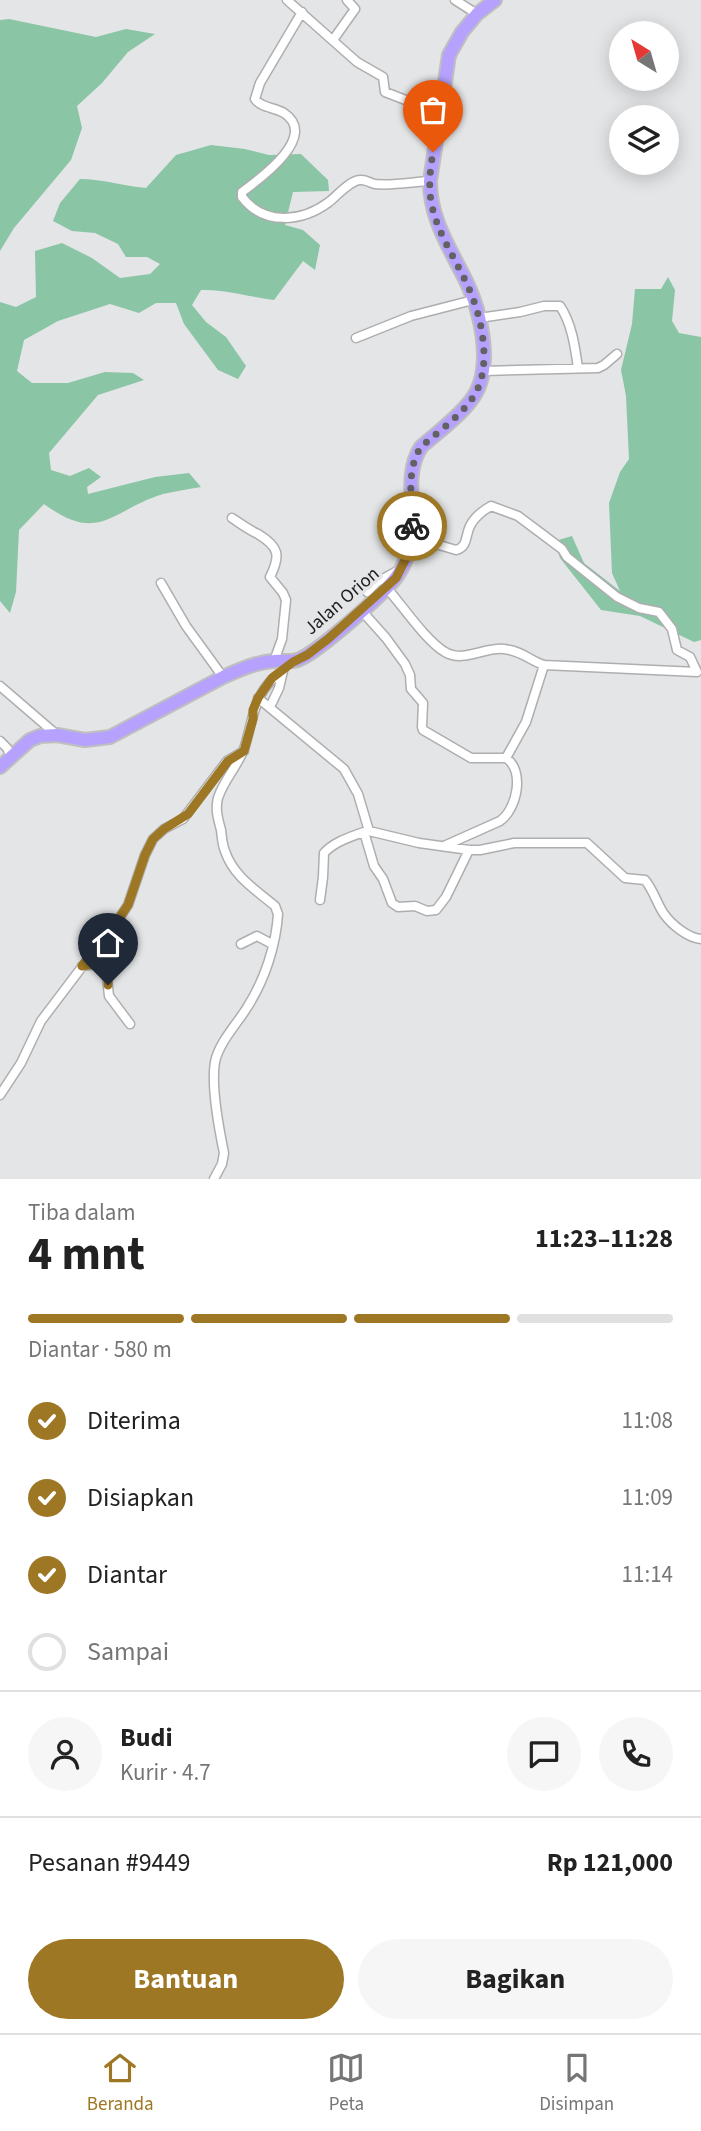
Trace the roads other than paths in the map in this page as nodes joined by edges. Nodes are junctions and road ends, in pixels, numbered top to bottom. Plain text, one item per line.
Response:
1 (287, 0) edge
2 (347, 0) edge
3 (455, 0) edge
4 (495, 0) edge
5 (302, 12) junction
6 (477, 15) junction
7 (333, 40) junction
8 (439, 113) junction
9 (430, 181) junction
10 (474, 300) junction
11 (479, 318) junction
12 (356, 338) dead end
13 (617, 354) dead end
14 (578, 368) junction
15 (484, 371) junction
16 (233, 518) dead end
17 (412, 537) junction
18 (402, 568) junction
19 (161, 583) dead end
20 (386, 587) junction
21 (367, 592) dead end
22 (361, 610) junction
23 (544, 665) junction
24 (278, 666) junction
25 (223, 677) junction
26 (0, 686) edge
27 (258, 698) junction
28 (270, 707) junction
29 (57, 735) junction
30 (0, 741) edge
31 (244, 751) junction
32 (11, 755) junction
33 (506, 758) junction
34 (0, 767) edge
35 (367, 831) junction
36 (442, 847) junction
37 (469, 850) junction
38 (320, 900) dead end
39 (701, 939) edge
40 (241, 944) dead end
41 (272, 944) junction
42 (82, 966) junction
43 (131, 1024) dead end
44 (0, 1095) edge
45 (214, 1179) edge

1 - 5 street
2 - 7 street
3 - 6 street
4 - 6 highway, Jalan Orion
5 - 7 street
5 - 9 street
6 - 8 highway, Jalan Orion
7 - 8 street
8 - 9 highway, Jalan Orion
9 - 10 highway, Jalan Orion
10 - 11 highway, Jalan Orion
10 - 12 street
11 - 14 street
11 - 15 highway, Jalan Orion
13 - 14 street
14 - 15 street
15 - 17 highway, Jalan Orion
16 - 24 street
17 - 18 highway, Jalan Orion
17 - 23 street
18 - 20 highway, Jalan Orion
18 - 21 street
19 - 25 street
20 - 22 highway, Jalan Orion
20 - 23 street
22 - 24 highway, Jalan Orion
22 - 33 street
23 - 33 street
24 - 25 highway, Jalan Orion
24 - 27 street
24 - 28 street
25 - 29 highway, Jalan Orion
26 - 29 street
27 - 28 street
27 - 31 street
28 - 35 street
29 - 32 highway, Jalan Orion
30 - 32 street
31 - 41 street
31 - 42 street
32 - 34 highway, Jalan Orion
33 - 36 street
35 - 36 street
35 - 37 street
35 - 38 street
36 - 37 street
37 - 39 street
40 - 41 street
41 - 45 street
42 - 43 street
42 - 44 street

